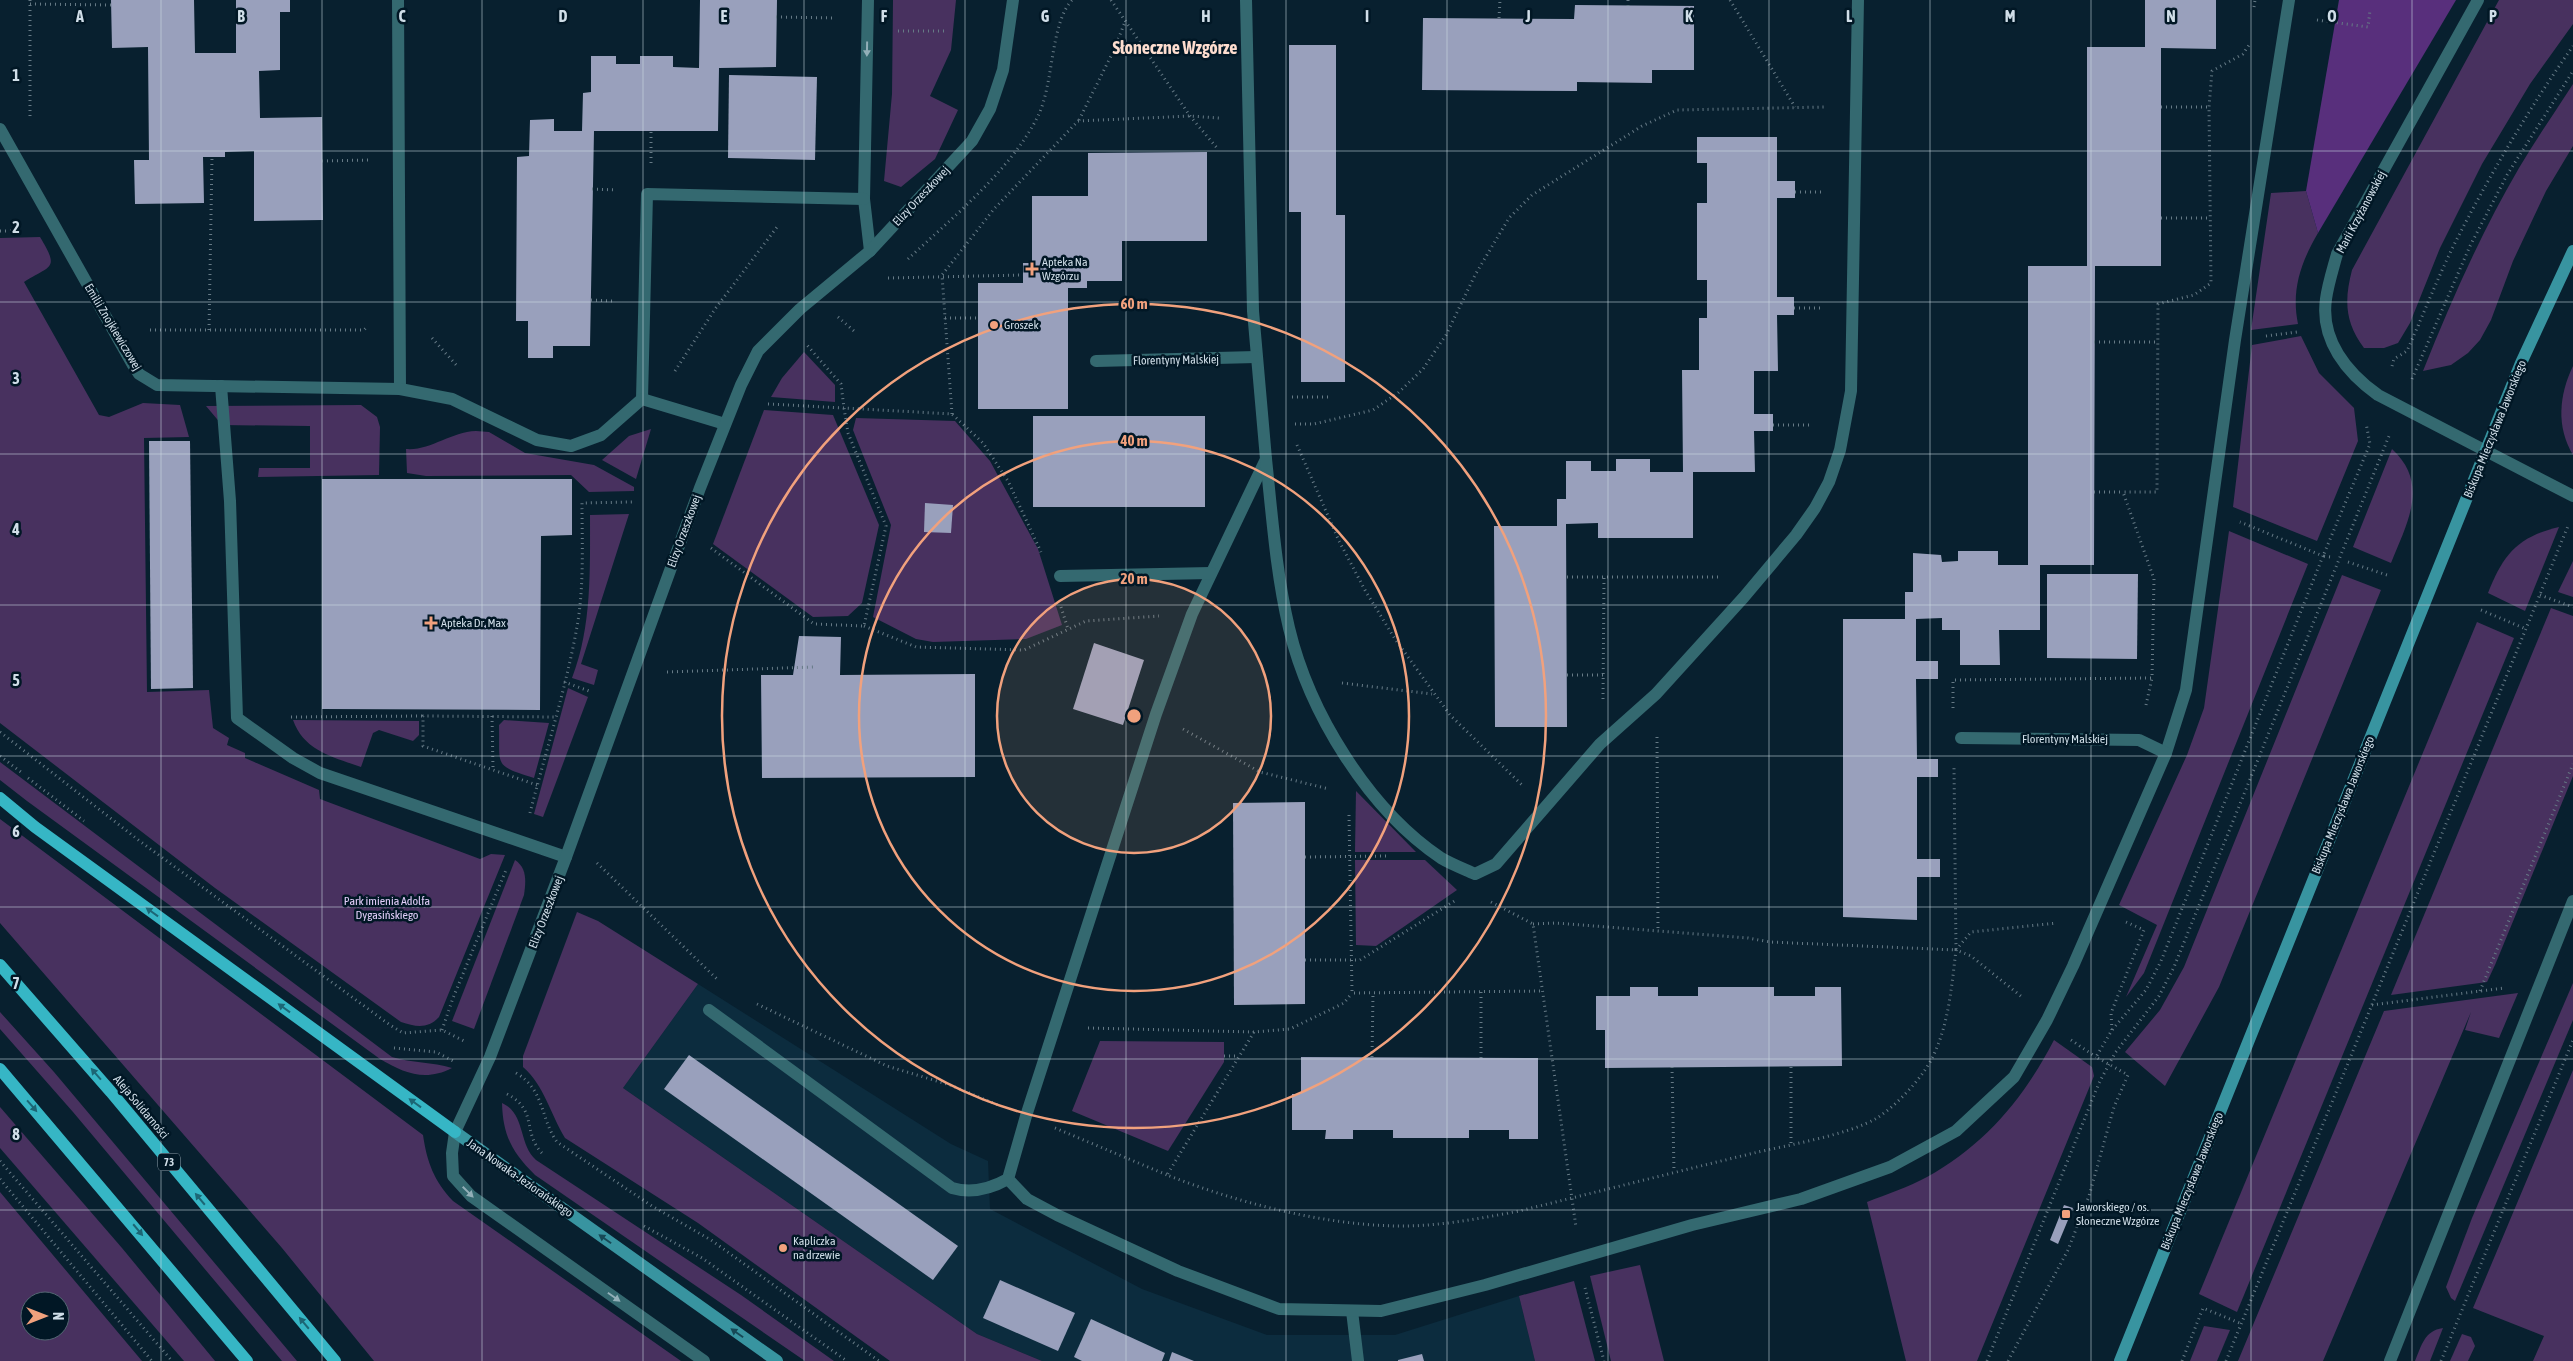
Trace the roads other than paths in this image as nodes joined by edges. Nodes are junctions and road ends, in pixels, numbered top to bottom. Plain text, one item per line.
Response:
1 (398, 0) edge
2 (868, 0) edge
3 (1013, 0) edge
4 (1246, 0) edge
5 (1858, 0) edge
6 (2289, 0) edge
7 (2478, 0) edge
8 (0, 129) edge
9 (864, 199) junction
10 (870, 251) junction
11 (2573, 252) edge
12 (1256, 357) junction
13 (1096, 361) dead end
14 (221, 386) junction
15 (400, 389) junction
16 (648, 401) junction
17 (725, 424) junction
18 (2486, 451) junction
19 (1266, 459) junction
20 (2573, 496) edge
21 (1210, 573) junction
22 (1060, 576) dead end
23 (1961, 738) dead end
24 (2166, 753) junction
25 (0, 798) edge
26 (566, 858) junction
27 (2573, 901) edge
28 (0, 965) edge
29 (709, 1010) dead end
30 (0, 1069) edge
31 (455, 1132) junction
32 (1008, 1179) junction
33 (1352, 1311) junction
34 (247, 1361) edge
35 (335, 1361) edge
36 (704, 1361) edge
37 (777, 1361) edge
38 (1358, 1361) edge
39 (2120, 1361) edge
40 (2390, 1361) edge

1 - 15 street
2 -> 9 street
3 - 10 street, Elizy Orzeszkowej
4 - 12 street
5 - 19 street
6 - 24 street
7 - 18 street, Marii Krzyżanowskiej
8 - 14 street, Emilii Znojkiewiczowej
9 - 10 street
9 - 16 street
10 - 17 street, Elizy Orzeszkowej
11 - 18 street, Biskupa Mieczysława Jaworskiego
12 - 13 street, Florentyny Malskiej
12 - 19 street
14 - 15 street, Emilii Znojkiewiczowej
14 - 26 street
15 - 16 street, Emilii Znojkiewiczowej
16 - 17 street
17 - 26 street, Elizy Orzeszkowej
18 - 20 street, Marii Krzyżanowskiej
18 - 39 street, Biskupa Mieczysława Jaworskiego
19 - 21 street
21 - 22 street
21 - 32 street
23 - 24 street, Florentyny Malskiej
24 - 33 street
31 -> 25 main road
26 - 31 street, Elizy Orzeszkowej
27 - 40 street
35 -> 28 main road, Aleja Solidarności / 73
29 - 32 street
30 -> 34 main road
31 -> 36 street, Jana Nowaka-Jeziorańskiego
37 -> 31 street, Jana Nowaka-Jeziorańskiego
32 - 33 street
33 - 38 street

